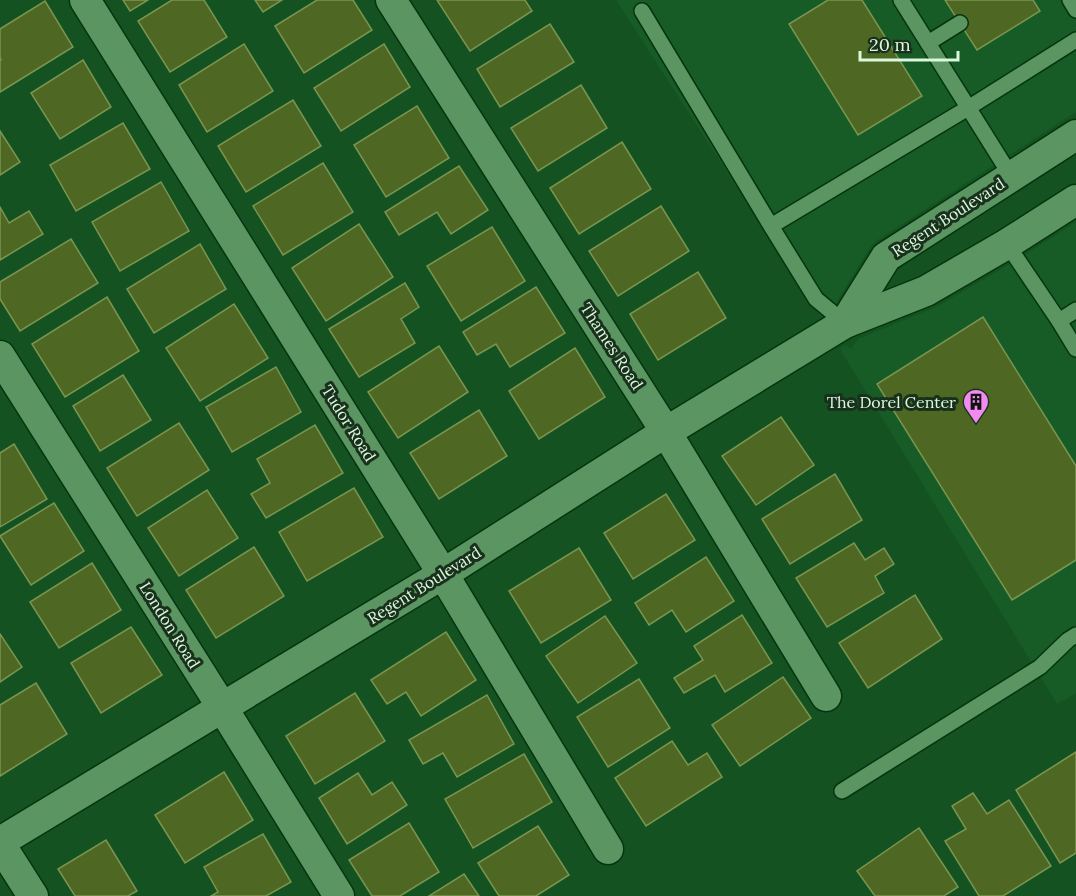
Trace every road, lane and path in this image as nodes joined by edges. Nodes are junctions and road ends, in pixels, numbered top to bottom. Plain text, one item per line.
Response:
1 (85, 0) edge
2 (391, 0) edge
3 (901, 0) edge
4 (1070, 0) edge
5 (1076, 10) edge
6 (642, 11) dead end
7 (960, 23) dead end
8 (1076, 40) edge
9 (928, 43) junction
10 (968, 108) junction
11 (1076, 135) edge
12 (1011, 176) junction
13 (1076, 200) edge
14 (771, 226) junction
15 (1007, 244) junction
16 (1076, 310) edge
17 (1059, 321) junction
18 (845, 323) junction
19 (1076, 349) edge
20 (0, 356) edge
21 (666, 432) junction
22 (443, 574) junction
23 (1076, 635) edge
24 (826, 696) dead end
25 (222, 707) junction
26 (842, 791) dead end
27 (0, 843) edge
28 (608, 849) dead end
29 (33, 896) edge
30 (339, 896) edge

1 - 22 street, Tudor Road
2 - 21 street, Thames Road
3 - 9 lane
4 - 5 lane
6 - 14 lane
7 - 9 lane
8 - 10 lane
9 - 10 lane
10 - 12 lane
10 - 14 lane
11 - 12 street, Regent Boulevard
12 - 18 street, Regent Boulevard
13 - 15 street, Regent Boulevard
14 - 18 lane
15 - 17 lane
15 - 18 street, Regent Boulevard
16 - 17 lane
17 - 19 lane
18 - 21 street, Regent Boulevard
20 - 25 street, London Road
21 - 22 street, Regent Boulevard
21 - 24 street, Thames Road
22 - 25 street, Regent Boulevard
22 - 28 street, Tudor Road
23 - 26 lane
25 - 27 street, Regent Boulevard
25 - 30 street, London Road
27 - 29 street

